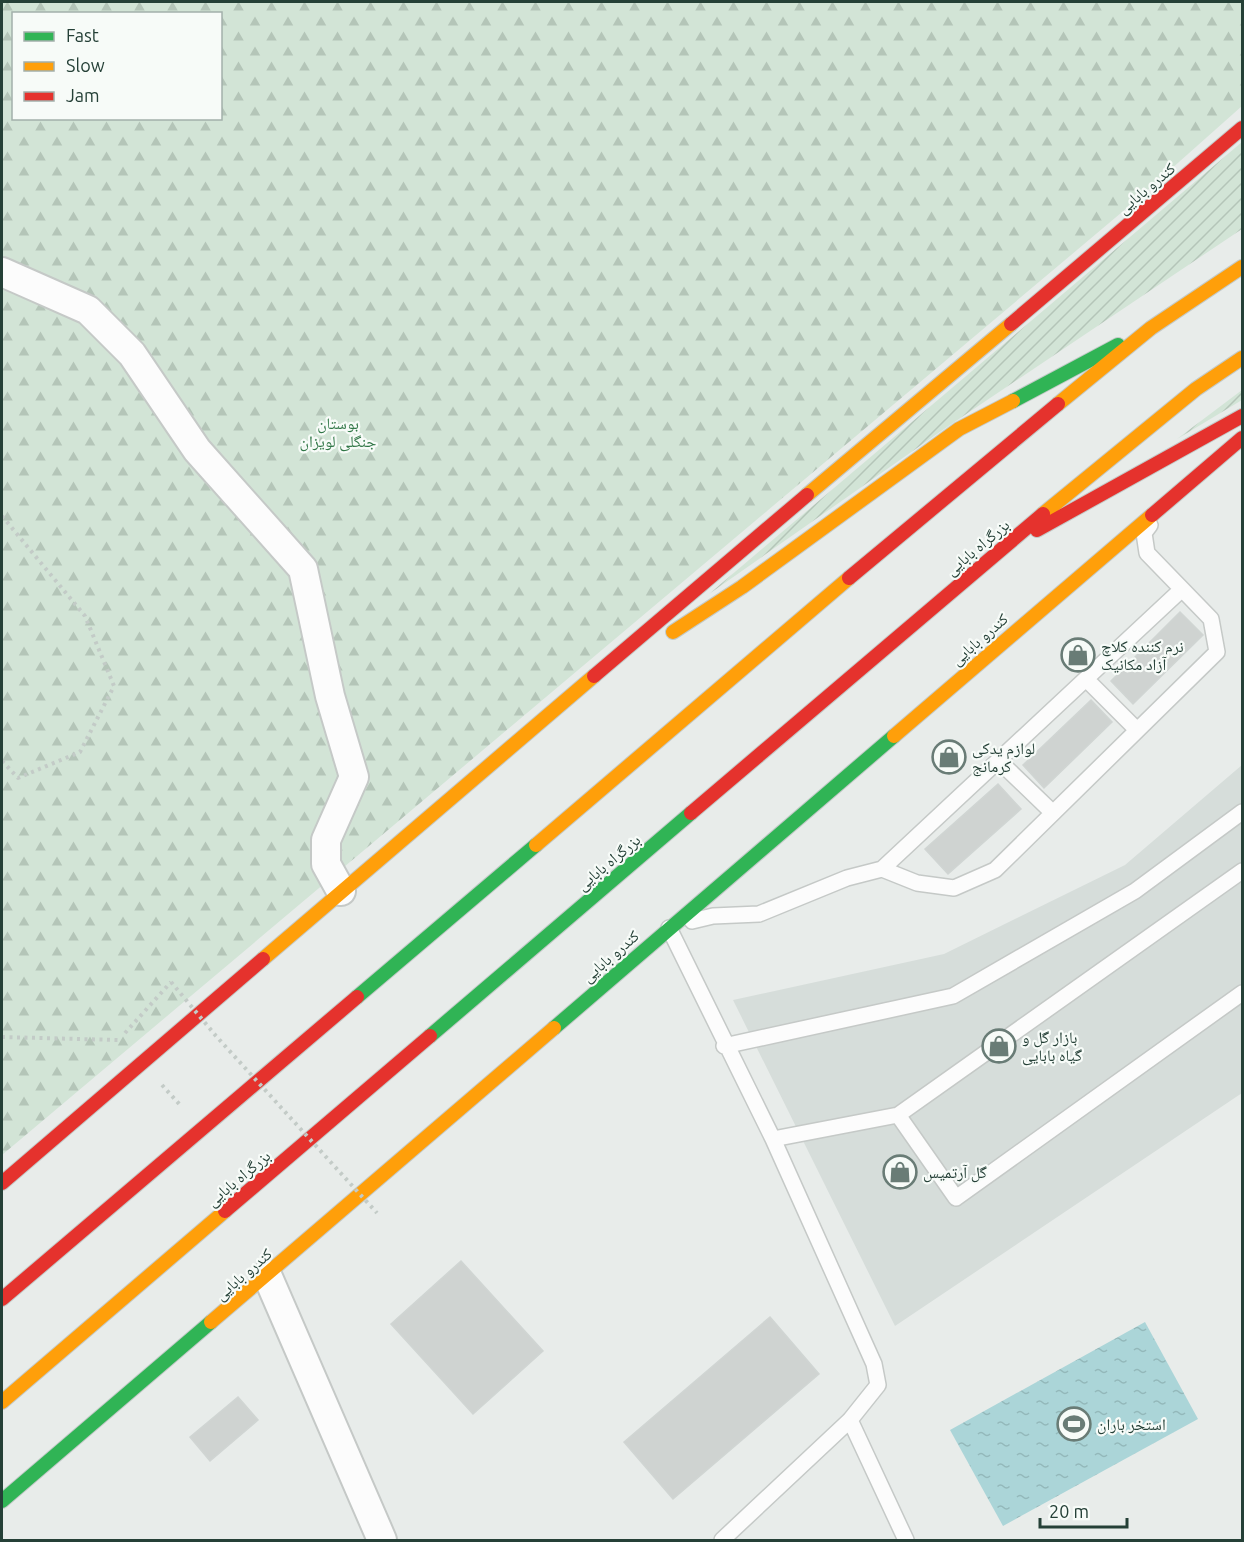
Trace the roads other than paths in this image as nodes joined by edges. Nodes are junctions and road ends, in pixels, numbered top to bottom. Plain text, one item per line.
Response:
1 (1242, 128) edge
2 (1242, 267) edge
3 (2, 272) edge
4 (1151, 327) junction
5 (1242, 358) edge
6 (1242, 416) edge
7 (1242, 438) edge
8 (1171, 496) junction
9 (996, 552) junction
10 (1181, 590) junction
11 (1086, 679) junction
12 (557, 707) junction
13 (1137, 730) junction
14 (999, 761) junction
15 (1052, 812) junction
16 (1242, 812) edge
17 (882, 869) junction
18 (1242, 871) edge
19 (341, 891) junction
20 (669, 928) junction
21 (1242, 993) edge
22 (724, 1046) junction
23 (898, 1115) junction
24 (772, 1139) junction
25 (2, 1182) edge
26 (267, 1275) junction
27 (2, 1299) edge
28 (2, 1402) edge
29 (850, 1420) junction
30 (2, 1501) edge
31 (382, 1540) edge
32 (722, 1540) edge
33 (906, 1540) edge

1 - 12 main road, کندرو بابایی
2 - 4 main road
3 - 19 street
4 - 12 main road
4 - 27 main road
5 - 9 main road, بزرگراه بابایی
6 - 9 main road
7 - 8 main road, کندرو بابایی
8 - 10 lane
8 - 20 main road, کندرو بابایی
9 - 28 main road, بزرگراه بابایی
10 - 11 lane
10 - 13 lane
11 - 13 lane
11 - 14 lane
12 - 19 main road, کندرو بابایی
13 - 15 lane
14 - 15 lane
14 - 17 lane
15 - 17 lane
16 - 22 lane
17 - 20 lane
18 - 23 lane
19 - 25 main road, کندرو بابایی
20 - 22 lane
20 - 26 main road, کندرو بابایی
21 - 23 lane
22 - 24 lane
23 - 24 lane
24 - 29 lane
26 - 30 main road, کندرو بابایی
26 - 31 street
29 - 32 lane
29 - 33 lane

